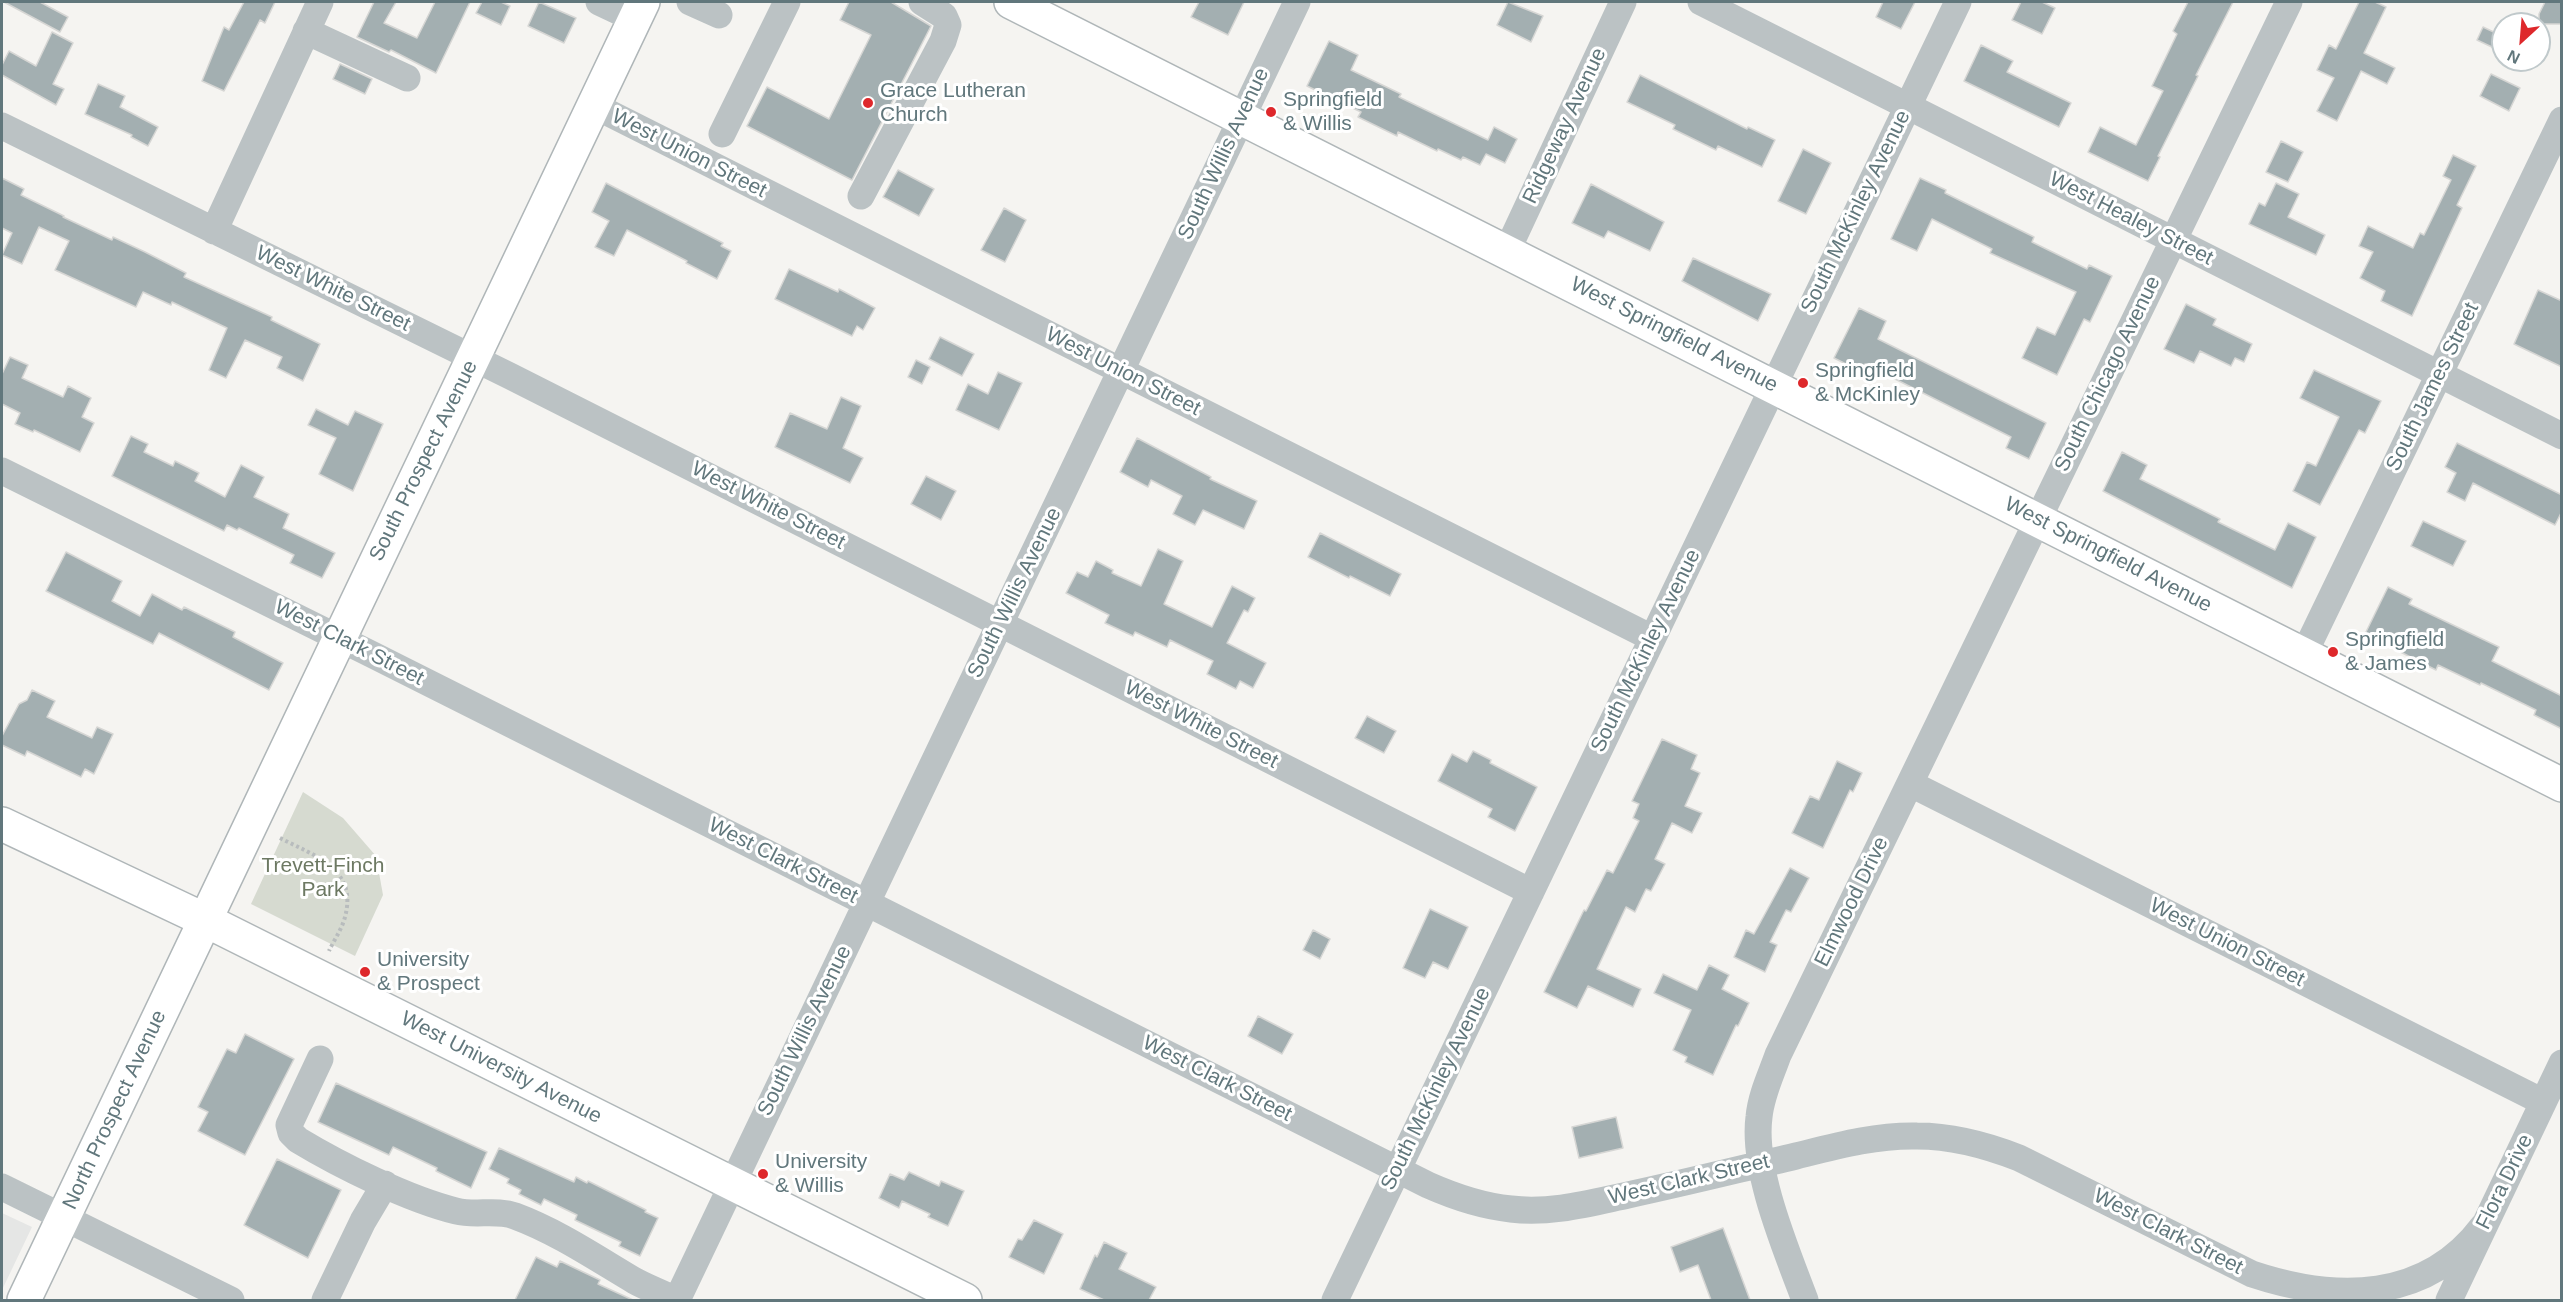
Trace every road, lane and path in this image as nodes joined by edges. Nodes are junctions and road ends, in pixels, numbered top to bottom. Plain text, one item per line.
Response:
1 (320, 2) edge
2 (599, 2) edge
3 (690, 2) edge
4 (787, 2) edge
5 (922, 2) edge
6 (1011, 2) edge
7 (1297, 2) edge
8 (1623, 2) edge
9 (1701, 2) edge
10 (1958, 2) edge
11 (2289, 2) edge
12 (639, 10) edge
13 (718, 15) dead end
14 (306, 31) junction
15 (407, 78) dead end
16 (595, 106) junction
17 (1907, 106) junction
18 (1242, 117) junction
19 (2562, 120) edge
20 (2, 126) edge
21 (722, 134) dead end
22 (861, 196) dead end
23 (214, 231) junction
24 (2173, 240) junction
25 (1507, 251) junction
26 (473, 358) junction
27 (1121, 371) junction
28 (2439, 375) junction
29 (1773, 385) junction
30 (2562, 436) edge
31 (2, 471) edge
32 (2037, 519) junction
33 (1000, 623) junction
34 (340, 638) junction
35 (1652, 638) junction
36 (2304, 654) junction
37 (1911, 784) junction
38 (2562, 785) edge
39 (2, 824) edge
40 (279, 838) dead end
41 (1531, 892) junction
42 (867, 903) junction
43 (205, 920) junction
44 (328, 951) dead end
45 (320, 1059) dead end
46 (2562, 1063) edge
47 (2543, 1102) junction
48 (1761, 1164) junction
49 (1398, 1170) junction
50 (385, 1184) junction
51 (732, 1184) junction
52 (2, 1187) edge
53 (64, 1217) junction
54 (2483, 1226) junction
55 (24, 1300) edge
56 (231, 1300) edge
57 (325, 1300) edge
58 (676, 1300) edge
59 (965, 1300) edge
60 (1335, 1300) edge
61 (1805, 1300) edge
62 (2449, 1300) edge

1 - 14 street
2 - 12 street
3 - 13 street
4 - 21 street
5 - 22 street
6 - 18 main road, West Springfield Avenue
7 - 18 street, South Willis Avenue
8 - 25 street, Ridgeway Avenue
9 - 17 street, West Healey Street
10 - 17 street, South McKinley Avenue
11 - 24 street, South Chicago Avenue
12 - 16 main road, South Prospect Avenue
14 - 15 street
14 - 23 street
16 - 26 main road, South Prospect Avenue
16 - 27 street, West Union Street
17 - 24 street, West Healey Street
17 - 29 street, South McKinley Avenue
18 - 25 main road, West Springfield Avenue
18 - 27 street, South Willis Avenue
19 - 28 street, South James Street
20 - 23 street, West White Street
23 - 26 street, West White Street
24 - 28 street, West Healey Street
24 - 32 street, South Chicago Avenue
25 - 29 main road, West Springfield Avenue
26 - 33 street, West White Street
26 - 34 main road, South Prospect Avenue
27 - 33 street, South Willis Avenue
27 - 35 street, West Union Street
28 - 30 street, West Healey Street
28 - 36 street, South James Street
29 - 32 main road, West Springfield Avenue
29 - 35 street, South McKinley Avenue
31 - 34 street, West Clark Street
32 - 36 main road, West Springfield Avenue
32 - 37 street, Elmwood Drive
33 - 41 street, West White Street
33 - 42 street, South Willis Avenue
34 - 42 street, West Clark Street
34 - 43 main road, South Prospect Avenue
35 - 41 street, South McKinley Avenue
36 - 38 main road, West Springfield Avenue
37 - 47 street, West Union Street
37 - 48 street, Elmwood Drive
39 - 43 main road, West University Avenue
40 - 44 path
41 - 49 street, South McKinley Avenue
42 - 49 street, West Clark Street
42 - 51 street, South Willis Avenue
43 - 51 main road, West University Avenue
43 - 53 main road, North Prospect Avenue
45 - 50 street
46 - 47 street, Flora Drive
47 - 54 street, Flora Drive
48 - 49 street, West Clark Street
48 - 54 street, West Clark Street
48 - 61 street, Elmwood Drive
49 - 60 street, South McKinley Avenue
50 - 57 street
50 - 58 street
51 - 58 street, South Willis Avenue
51 - 59 main road, West University Avenue
52 - 53 street
53 - 55 main road, North Prospect Avenue
53 - 56 street
54 - 62 street, Flora Drive

